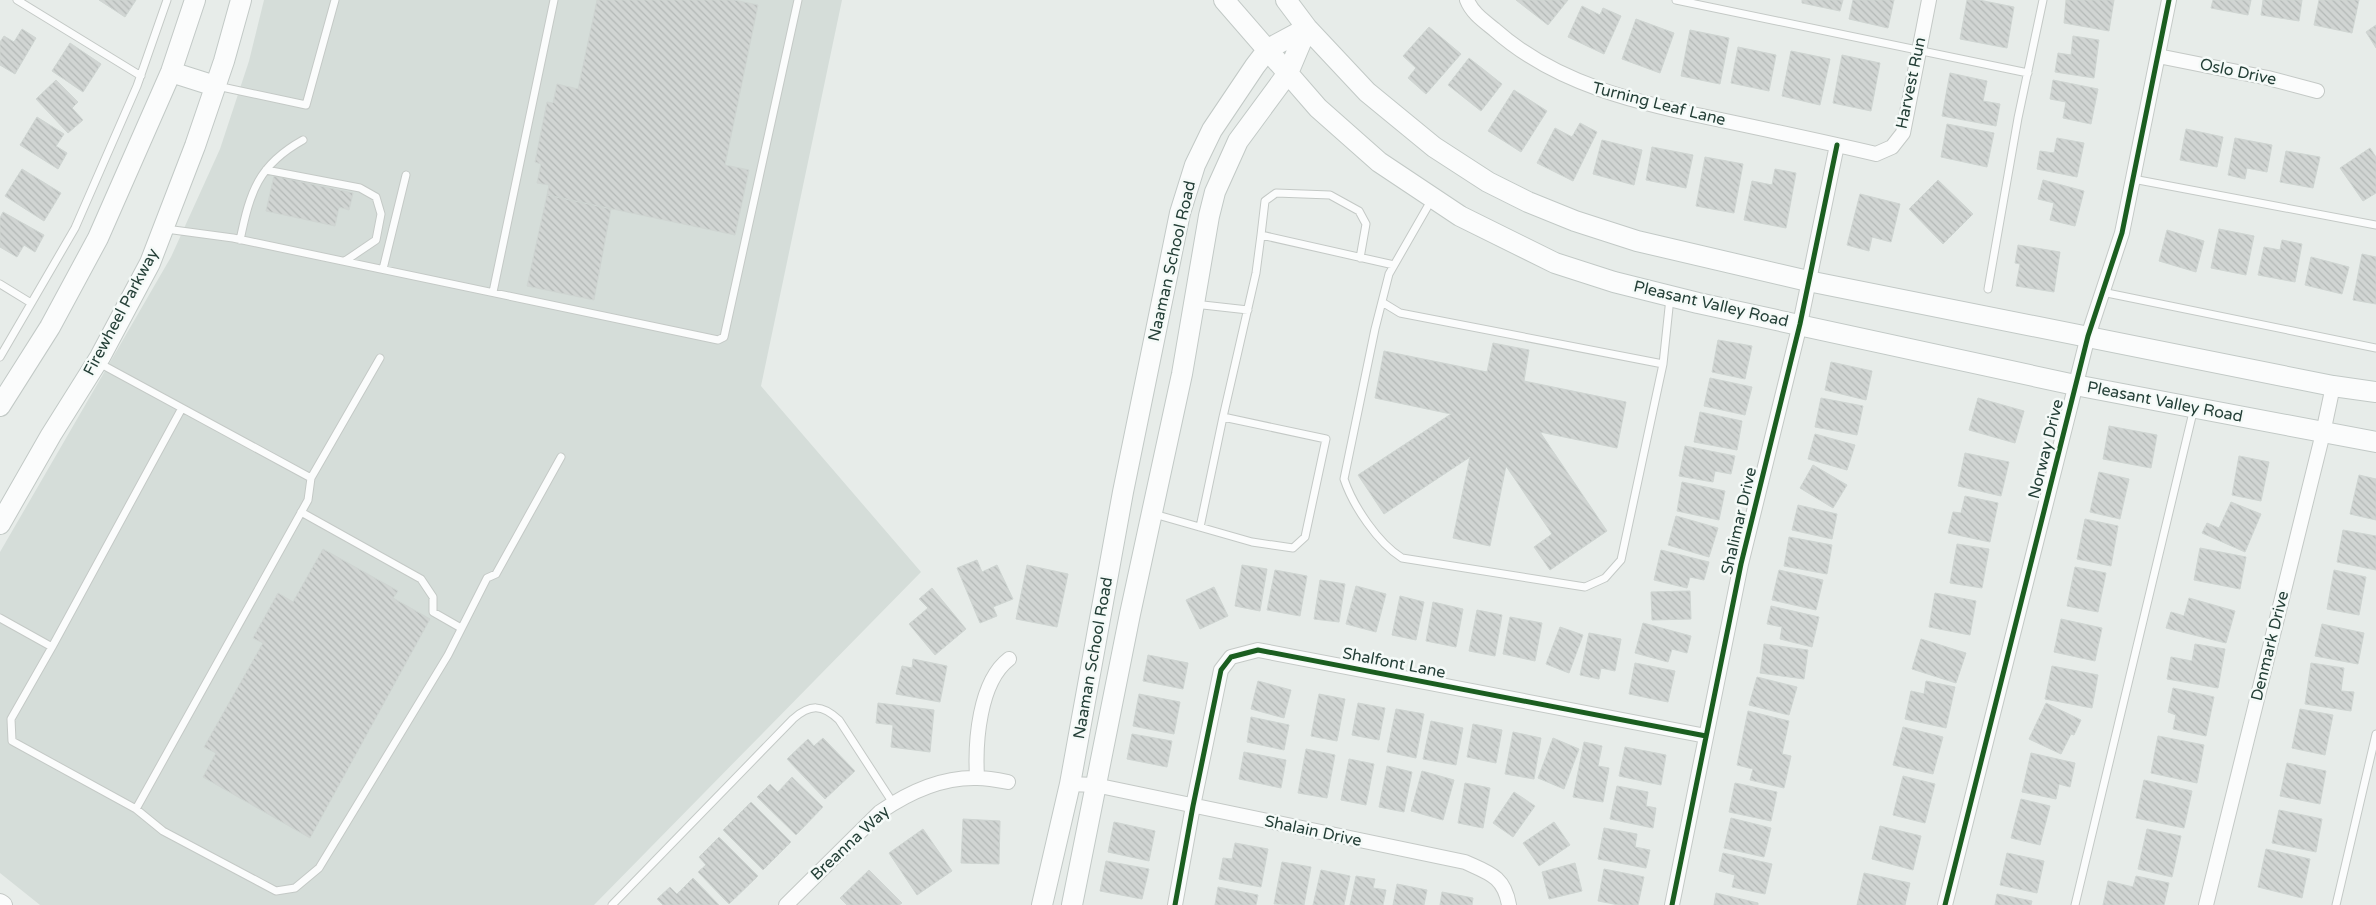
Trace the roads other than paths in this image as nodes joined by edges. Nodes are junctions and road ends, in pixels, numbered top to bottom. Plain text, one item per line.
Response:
1 (17, 0) edge
2 (167, 0) edge
3 (195, 0) edge
4 (240, 0) edge
5 (335, 0) edge
6 (554, 0) edge
7 (798, 0) edge
8 (1224, 0) edge
9 (1286, 0) edge
10 (1467, 0) edge
11 (1676, 0) edge
12 (1929, 0) edge
13 (2043, 0) edge
14 (2169, 0) edge
15 (1307, 28) junction
16 (1268, 50) junction
17 (1919, 50) junction
18 (2158, 56) junction
19 (171, 72) junction
20 (1288, 73) junction
21 (2028, 73) junction
22 (141, 76) junction
23 (215, 86) junction
24 (2317, 91) dead end
25 (302, 140) dead end
26 (1837, 145) junction
27 (1876, 154) joint
28 (266, 170) junction
29 (406, 176) dead end
30 (2133, 179) junction
31 (1432, 198) junction
32 (2376, 225) edge
33 (163, 229) junction
34 (1261, 235) junction
35 (240, 240) junction
36 (1360, 258) junction
37 (345, 261) junction
38 (1394, 265) junction
39 (383, 269) junction
40 (1808, 280) junction
41 (0, 284) edge
42 (1988, 289) dead end
43 (493, 292) junction
44 (2102, 292) junction
45 (1670, 296) junction
46 (1382, 302) junction
47 (31, 303) junction
48 (1194, 304) junction
49 (1248, 310) junction
50 (1800, 324) junction
51 (2088, 336) junction
52 (2376, 348) edge
53 (0, 357) edge
54 (380, 358) dead end
55 (97, 361) junction
56 (1663, 364) junction
57 (2076, 385) junction
58 (2333, 386) junction
59 (2376, 392) edge
60 (0, 406) edge
61 (182, 408) junction
62 (2194, 408) junction
63 (1223, 417) junction
64 (2323, 432) junction
65 (2376, 442) edge
66 (561, 457) dead end
67 (311, 478) junction
68 (301, 512) junction
69 (1151, 513) junction
70 (0, 524) edge
71 (1200, 527) junction
72 (0, 618) edge
73 (461, 628) junction
74 (52, 646) junction
75 (1009, 659) dead end
76 (2376, 734) edge
77 (1706, 736) junction
78 (977, 778) junction
79 (1008, 782) dead end
80 (1070, 784) junction
81 (1095, 785) junction
82 (893, 803) junction
83 (1193, 806) junction
84 (136, 809) junction
85 (0, 903) edge
86 (793, 903) edge
87 (3, 905) edge
88 (612, 905) edge
89 (1042, 905) edge
90 (1072, 905) edge
91 (1176, 905) edge
92 (1509, 905) edge
93 (1672, 905) edge
94 (1945, 905) edge
95 (2075, 905) edge
96 (2206, 905) edge
97 (2336, 905) edge

1 - 22 lane
2 - 22 lane
3 - 19 main road
4 - 23 main road, Firewheel Parkway
5 - 23 lane
6 - 43 lane
7 - 43 lane
8 - 16 main road, Pleasant Valley Road
9 - 15 main road
10 - 26 street, Turning Leaf Lane
11 - 17 lane
12 - 17 street, Harvest Run
13 - 21 lane
14 - 18 street, Norway Drive
15 - 16 main road, Naaman School Road
15 - 20 main road, Naaman School Road
15 - 40 main road
16 - 20 main road, Pleasant Valley Road
16 - 80 main road, Naaman School Road
17 - 21 lane
17 - 27 street, Harvest Run
18 - 24 street, Oslo Drive
18 - 30 street, Norway Drive
19 - 23 main road
19 - 60 main road
20 - 31 main road, Pleasant Valley Road
20 - 48 main road, Naaman School Road
21 - 42 lane
22 - 47 lane
23 - 33 main road, Firewheel Parkway
25 - 28 lane
26 - 27 street, Turning Leaf Lane
26 - 40 street, Shalimar Drive
28 - 35 lane
28 - 37 lane
29 - 39 lane
30 - 32 lane
30 - 44 street, Norway Drive
31 - 38 lane
31 - 45 main road, Pleasant Valley Road
33 - 35 lane
33 - 55 main road, Firewheel Parkway
34 - 36 lane
34 - 36 lane
34 - 49 lane
35 - 37 lane
36 - 38 lane
37 - 39 lane
38 - 46 lane
39 - 43 lane
40 - 50 street, Shalimar Drive
40 - 51 main road
41 - 47 lane
44 - 51 street, Norway Drive
44 - 52 lane
45 - 50 main road, Pleasant Valley Road
45 - 56 lane
46 - 56 lane
46 - 56 lane
47 - 53 lane
48 - 49 lane
48 - 69 main road, Naaman School Road
49 - 63 lane
50 - 57 main road, Pleasant Valley Road
50 - 77 street, Shalimar Drive
51 - 57 street, Norway Drive
51 - 58 main road
54 - 67 lane
55 - 61 lane
55 - 70 main road, Firewheel Parkway
57 - 62 main road, Pleasant Valley Road
57 - 94 street, Norway Drive
58 - 59 main road
58 - 64 street, Denmark Drive
61 - 67 lane
61 - 74 lane
62 - 64 main road, Pleasant Valley Road
62 - 95 lane
63 - 71 lane
63 - 71 lane
64 - 65 main road, Pleasant Valley Road
64 - 96 street, Denmark Drive
66 - 73 lane
67 - 68 lane
68 - 73 lane
68 - 84 lane
69 - 71 lane
69 - 81 main road, Naaman School Road
72 - 74 lane
73 - 84 lane
74 - 84 lane
75 - 78 street
76 - 97 lane
77 - 83 street, Shalfont Lane
77 - 93 street, Shalimar Drive
78 - 79 street, Breanna Way
78 - 82 street, Breanna Way
80 - 81 street
80 - 89 main road, Naaman School Road
81 - 83 street, Shalain Drive
81 - 90 main road, Naaman School Road
82 - 86 street, Breanna Way
82 - 88 lane
83 - 91 street
83 - 92 street, Shalain Drive
85 - 87 street

